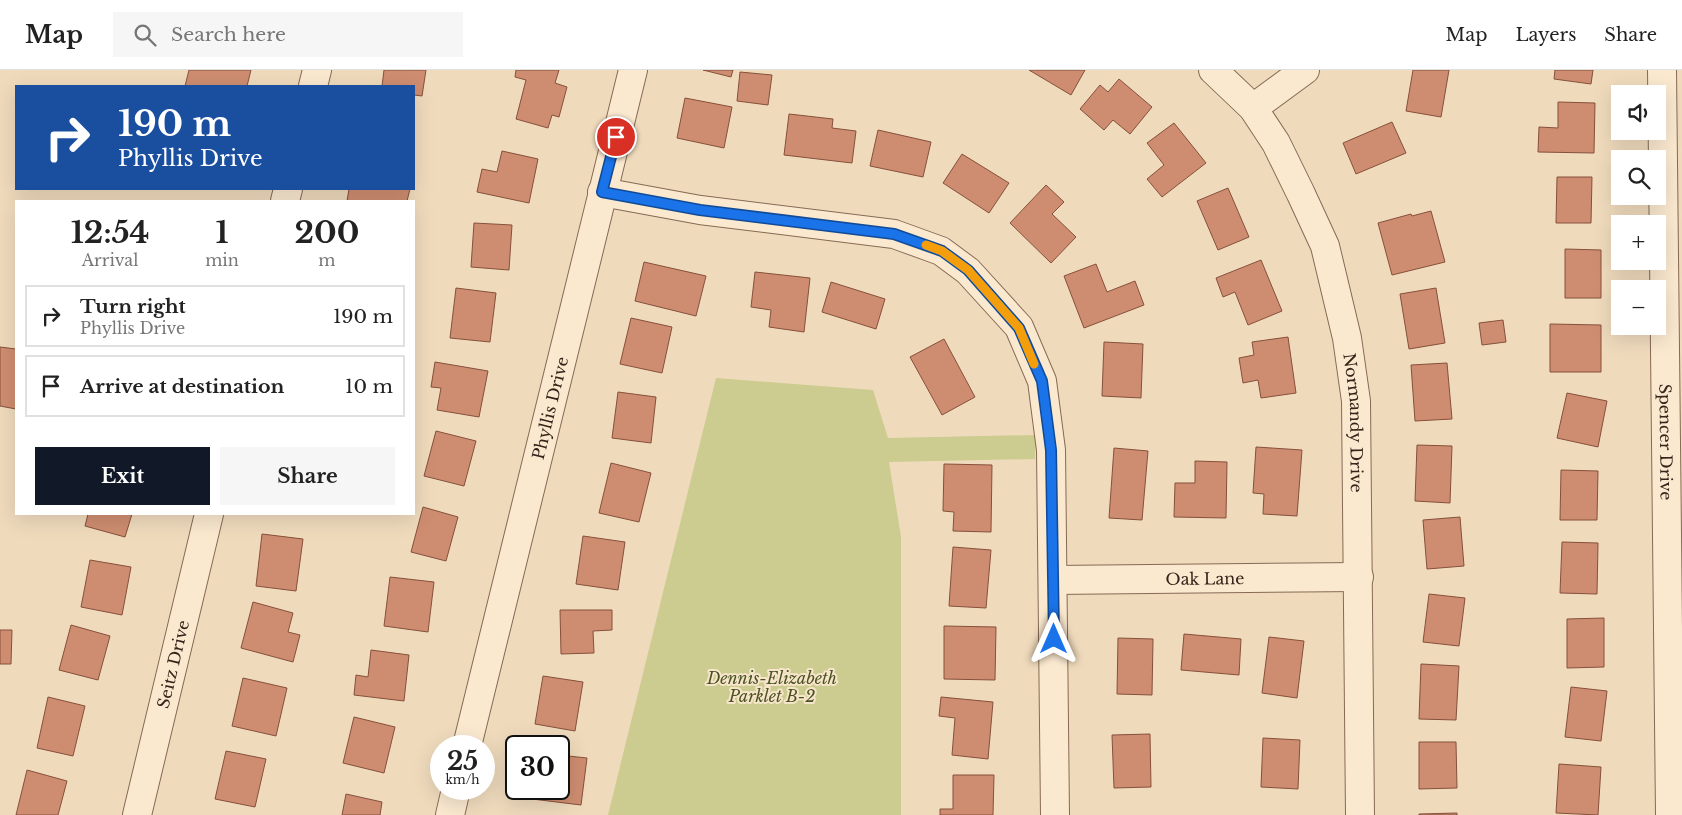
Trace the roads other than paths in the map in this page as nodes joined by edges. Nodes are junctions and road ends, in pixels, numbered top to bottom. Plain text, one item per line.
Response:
1 (317, 70) edge
2 (633, 70) edge
3 (1213, 70) edge
4 (1304, 70) edge
5 (1662, 70) edge
6 (313, 85) edge
7 (1253, 108) junction
8 (602, 192) junction
9 (209, 515) edge
10 (1359, 577) junction
11 (1053, 580) junction
12 (470, 735) edge
13 (453, 800) edge
14 (137, 815) edge
15 (450, 815) edge
16 (1055, 815) edge
17 (1360, 815) edge
18 (1670, 815) edge

1 - 6 street
2 - 8 street, Phyllis Drive
3 - 7 street, Normandy Drive
4 - 7 street
5 - 18 street, Spencer Drive
7 - 10 street, Normandy Drive
8 - 11 street
8 - 12 street, Phyllis Drive
9 - 14 street, Seitz Drive
10 - 11 street, Oak Lane
10 - 17 street, Normandy Drive
11 - 16 street
13 - 15 street

